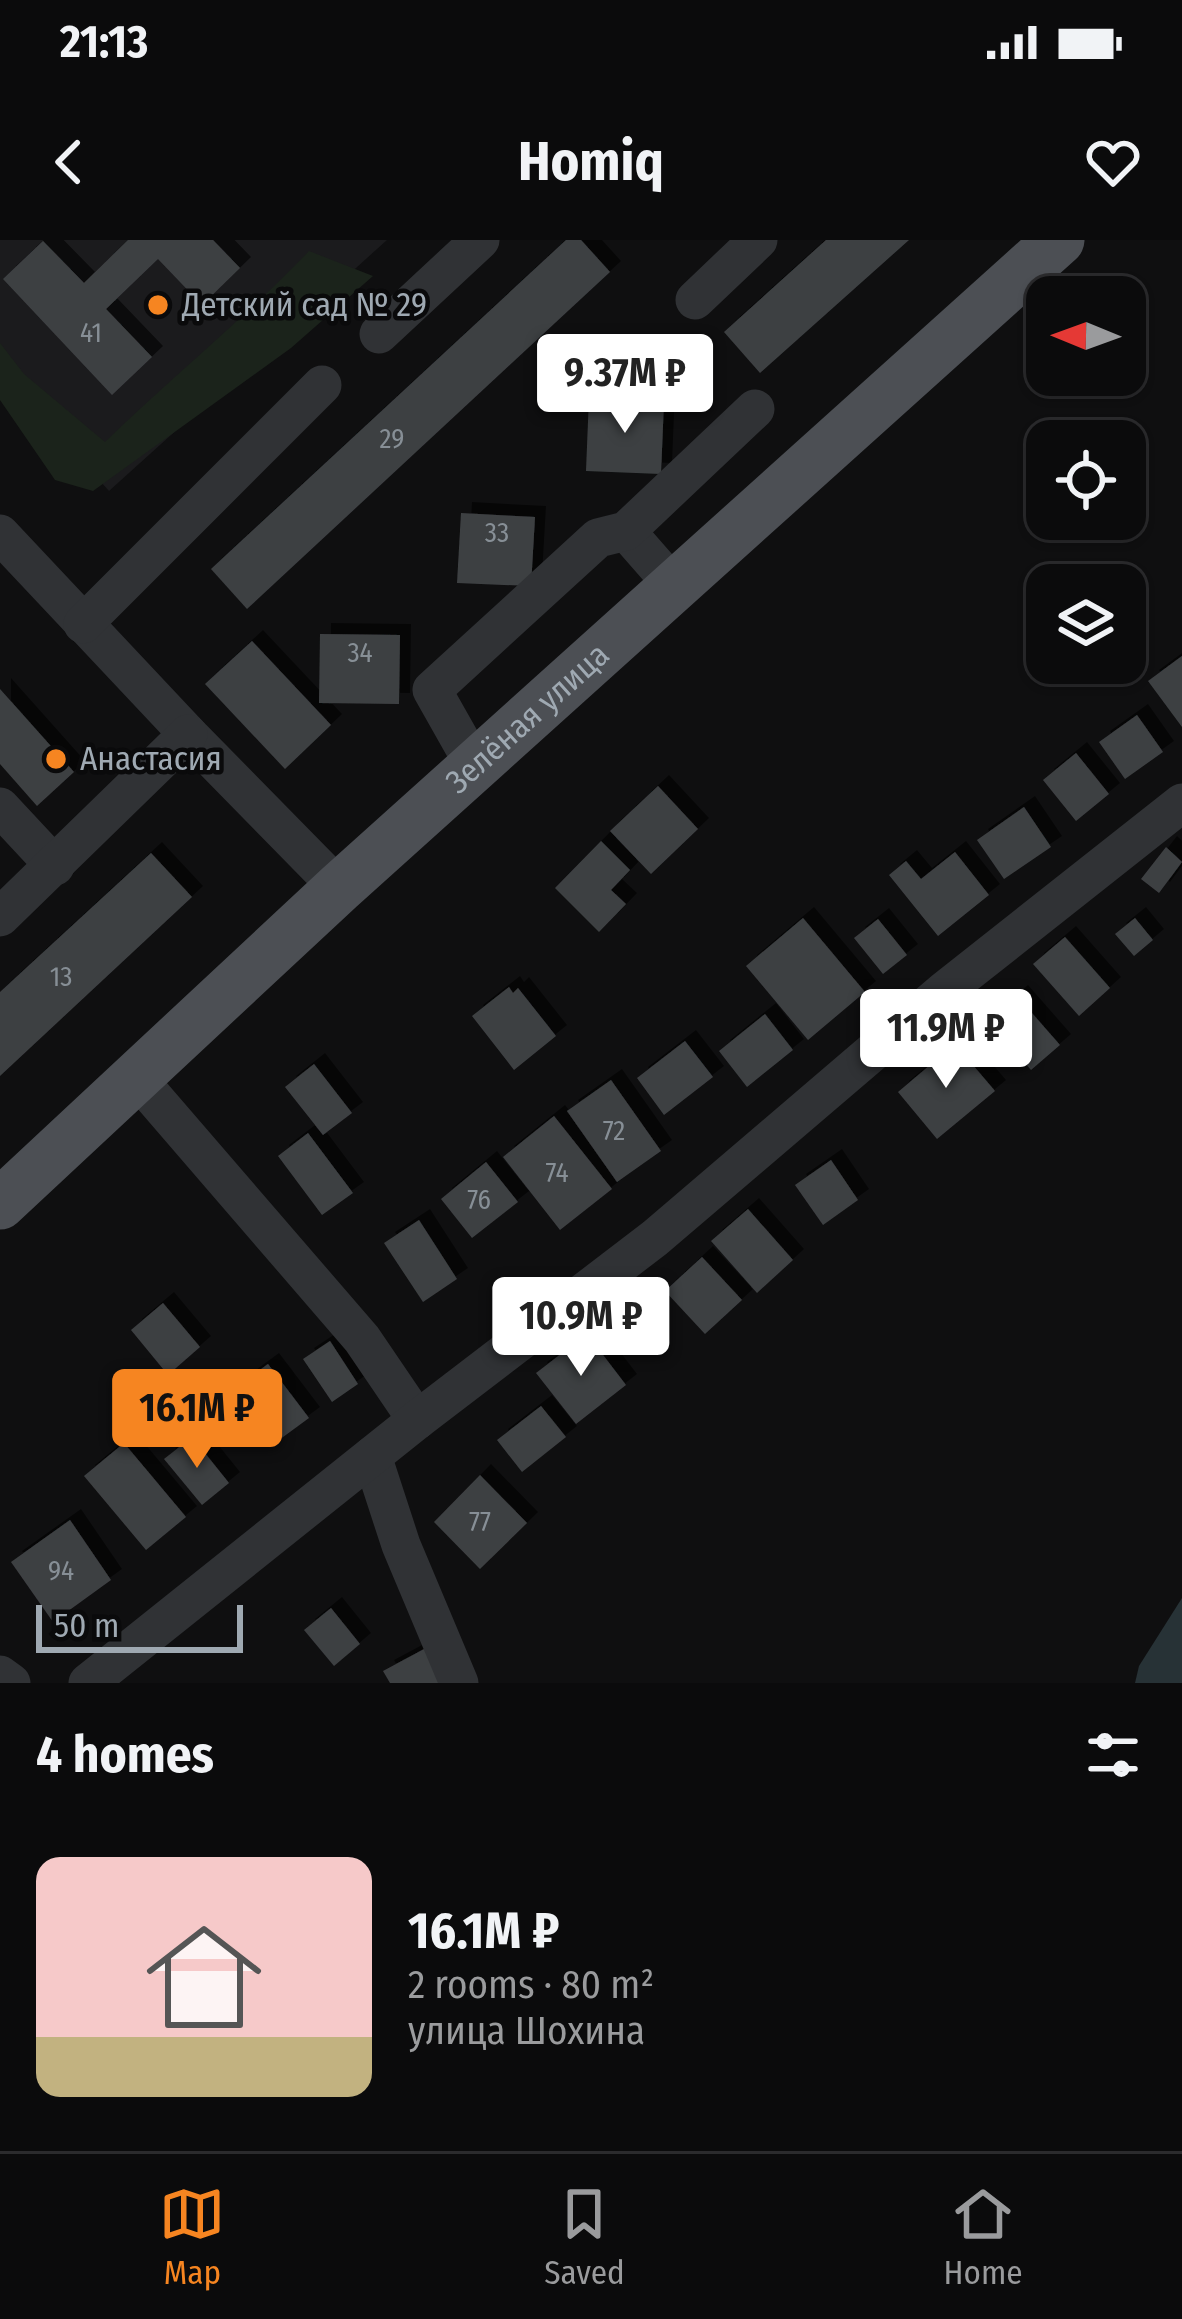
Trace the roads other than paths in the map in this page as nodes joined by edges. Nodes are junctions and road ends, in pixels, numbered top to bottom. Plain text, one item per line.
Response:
1 (480, 240) edge
2 (1059, 240) edge
3 (751, 242) edge
4 (695, 300) dead end
5 (379, 334) dead end
6 (322, 385) dead end
7 (755, 409) dead end
8 (626, 530) junction
9 (0, 534) edge
10 (675, 587) junction
11 (83, 624) junction
12 (188, 734) junction
13 (475, 766) junction
14 (1182, 803) edge
15 (0, 807) edge
16 (55, 866) junction
17 (339, 888) junction
18 (0, 916) edge
19 (136, 1077) junction
20 (0, 1204) edge
21 (417, 1420) junction
22 (372, 1456) junction
23 (0, 1675) edge
24 (11, 1683) edge
25 (88, 1683) edge
26 (459, 1683) edge

1 - 5 street
2 - 10 main road, Зелёная улица
3 - 4 street
6 - 11 street
7 - 8 street
8 - 10 street
8 - 13 street
9 - 11 street
10 - 13 main road, Зелёная улица
11 - 12 street
12 - 16 street
12 - 17 street
13 - 17 main road, Зелёная улица
14 - 21 street
15 - 16 street
16 - 18 street
17 - 19 main road, Зелёная улица
19 - 20 main road, Зелёная улица
19 - 21 street
21 - 22 street
22 - 25 street
22 - 26 street
23 - 24 street

